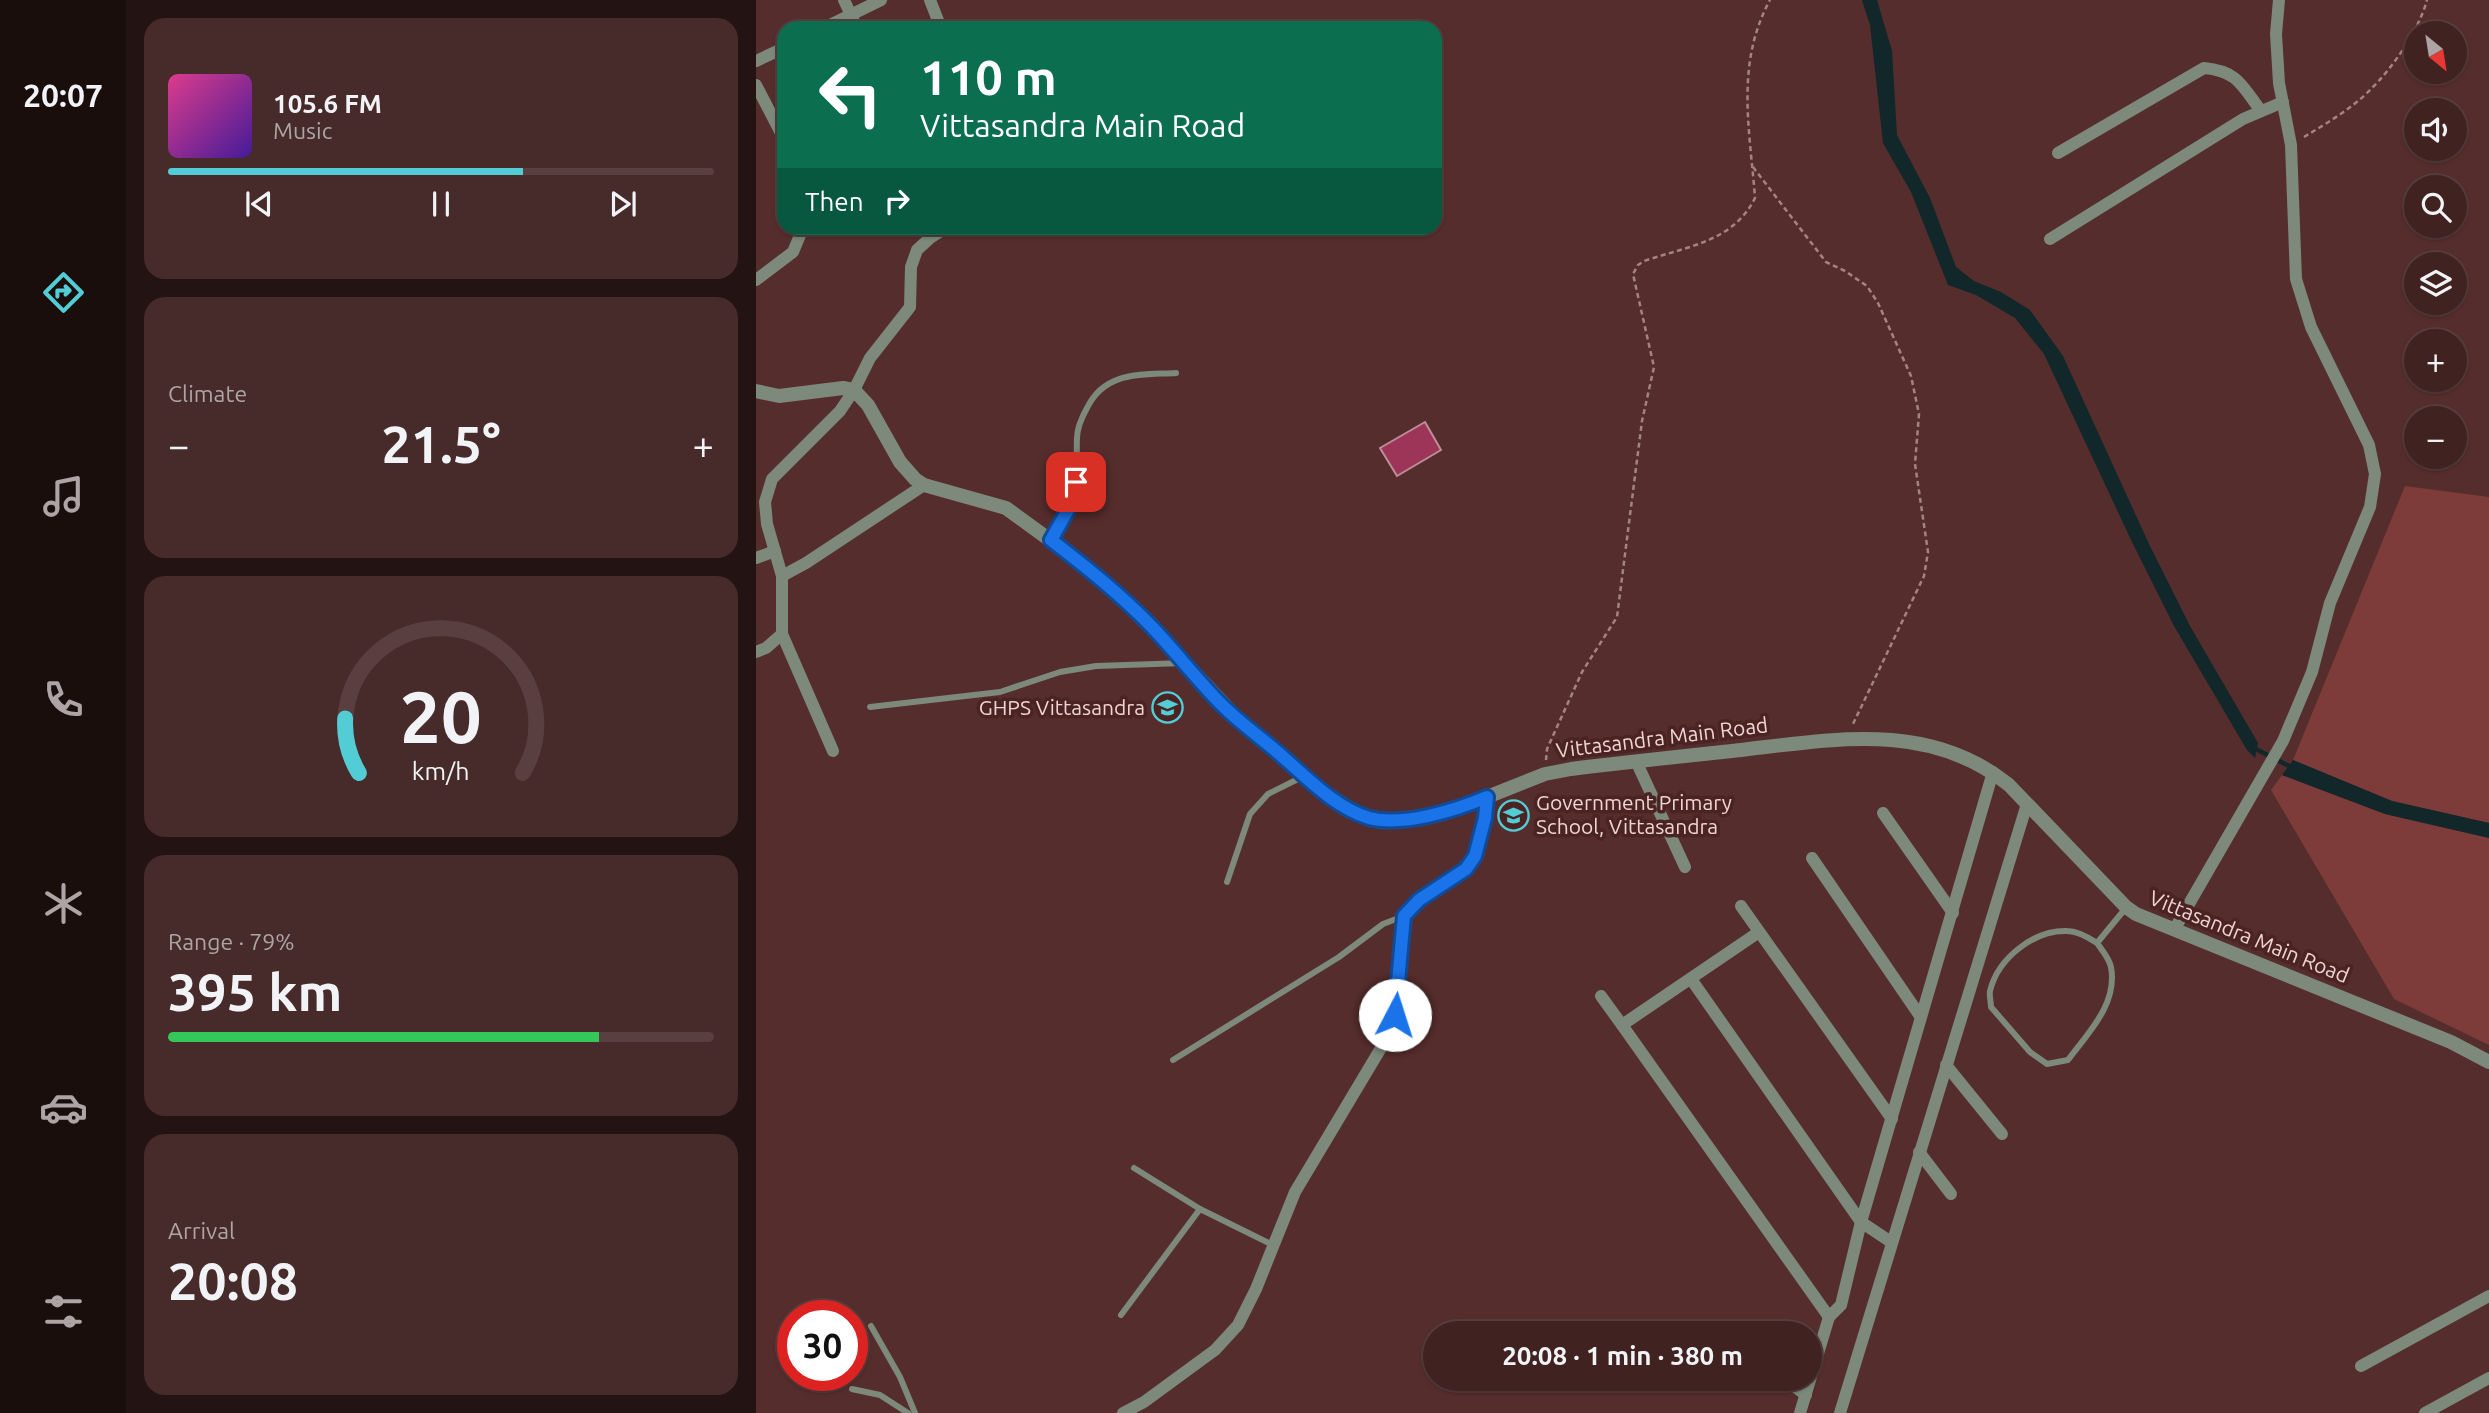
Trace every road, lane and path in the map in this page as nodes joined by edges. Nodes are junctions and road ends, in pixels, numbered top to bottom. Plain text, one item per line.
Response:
1 (844, 0) edge
2 (881, 0) edge
3 (930, 0) edge
4 (1770, 0) edge
5 (2279, 0) edge
6 (2427, 0) edge
7 (850, 15) junction
8 (838, 21) edge
9 (853, 21) edge
10 (939, 21) edge
11 (777, 51) edge
12 (756, 61) edge
13 (756, 85) edge
14 (2283, 102) junction
15 (2261, 111) junction
16 (777, 126) edge
17 (2291, 145) junction
18 (2058, 153) dead end
19 (1753, 167) junction
20 (800, 235) edge
21 (935, 235) edge
22 (2050, 239) dead end
23 (756, 280) edge
24 (1176, 373) dead end
25 (853, 390) junction
26 (756, 391) edge
27 (924, 485) junction
28 (1051, 540) junction
29 (775, 551) junction
30 (756, 558) edge
31 (782, 576) junction
32 (782, 634) junction
33 (756, 652) edge
34 (1186, 663) junction
35 (870, 707) dead end
36 (1846, 738) junction
37 (833, 751) dead end
38 (1636, 761) junction
39 (1993, 772) junction
40 (1545, 774) junction
41 (1304, 776) junction
42 (1487, 797) junction
43 (2027, 804) junction
44 (1883, 813) dead end
45 (1812, 858) dead end
46 (1685, 867) dead end
47 (1227, 882) dead end
48 (1741, 906) dead end
49 (2126, 907) junction
50 (1953, 913) junction
51 (1404, 916) junction
52 (2174, 930) junction
53 (1759, 932) junction
54 (2097, 943) junction
55 (1691, 979) junction
56 (1601, 996) dead end
57 (1920, 1016) junction
58 (1622, 1025) junction
59 (1174, 1060) dead end
60 (2489, 1062) edge
61 (1946, 1065) junction
62 (1892, 1119) junction
63 (2002, 1134) dead end
64 (1919, 1152) junction
65 (1134, 1168) dead end
66 (1951, 1194) dead end
67 (1200, 1209) junction
68 (1861, 1222) junction
69 (1891, 1242) junction
70 (1273, 1245) junction
71 (2489, 1296) edge
72 (1121, 1315) dead end
73 (1829, 1317) junction
74 (871, 1326) dead end
75 (2361, 1366) dead end
76 (2489, 1378) edge
77 (861, 1391) edge
78 (1800, 1391) edge
79 (1806, 1395) junction
80 (908, 1413) edge
81 (915, 1413) edge
82 (1123, 1413) edge
83 (1800, 1413) edge
84 (1840, 1413) edge
85 (2425, 1413) edge

1 - 7 street
2 - 7 street
3 - 10 street
4 - 19 path
5 - 14 street
6 - 17 path
7 - 8 street
7 - 9 street
11 - 12 street
13 - 16 street
14 - 15 street
14 - 17 street
15 - 18 street
15 - 22 street
17 - 52 street
19 - 36 path
19 - 40 path
20 - 23 street
21 - 25 street
24 - 28 lane
25 - 26 street
25 - 27 street
25 - 29 street
27 - 28 street, Vittasandra Main Road
27 - 31 street
28 - 34 street, Vittasandra Main Road
29 - 30 street
29 - 31 street
31 - 32 street
32 - 33 street
32 - 37 street
34 - 35 lane
34 - 41 street, Vittasandra Main Road
36 - 38 street, Vittasandra Main Road
36 - 39 street, Vittasandra Main Road
38 - 40 street, Vittasandra Main Road
38 - 46 street
39 - 43 street, Vittasandra Main Road
39 - 50 street
40 - 42 street, Vittasandra Main Road
41 - 42 street, Vittasandra Main Road
41 - 47 lane
42 - 51 street
43 - 49 street, Vittasandra Main Road
43 - 61 street
44 - 50 street
45 - 57 street
48 - 53 street
49 - 52 street, Vittasandra Main Road
49 - 54 lane
50 - 57 street
51 - 59 lane
51 - 70 street
52 - 60 street, Vittasandra Main Road
53 - 55 street
53 - 62 street
54 - 54 lane
55 - 58 street
55 - 68 street
56 - 58 street
57 - 62 street
58 - 73 street
61 - 63 street
61 - 64 street
62 - 68 street
64 - 66 street
64 - 69 street
65 - 67 lane
67 - 70 lane
67 - 72 lane
68 - 69 street
68 - 73 street
69 - 84 street
70 - 82 street
71 - 75 street
73 - 79 street
74 - 81 lane
76 - 85 street
77 - 80 lane
78 - 79 street
79 - 83 street

